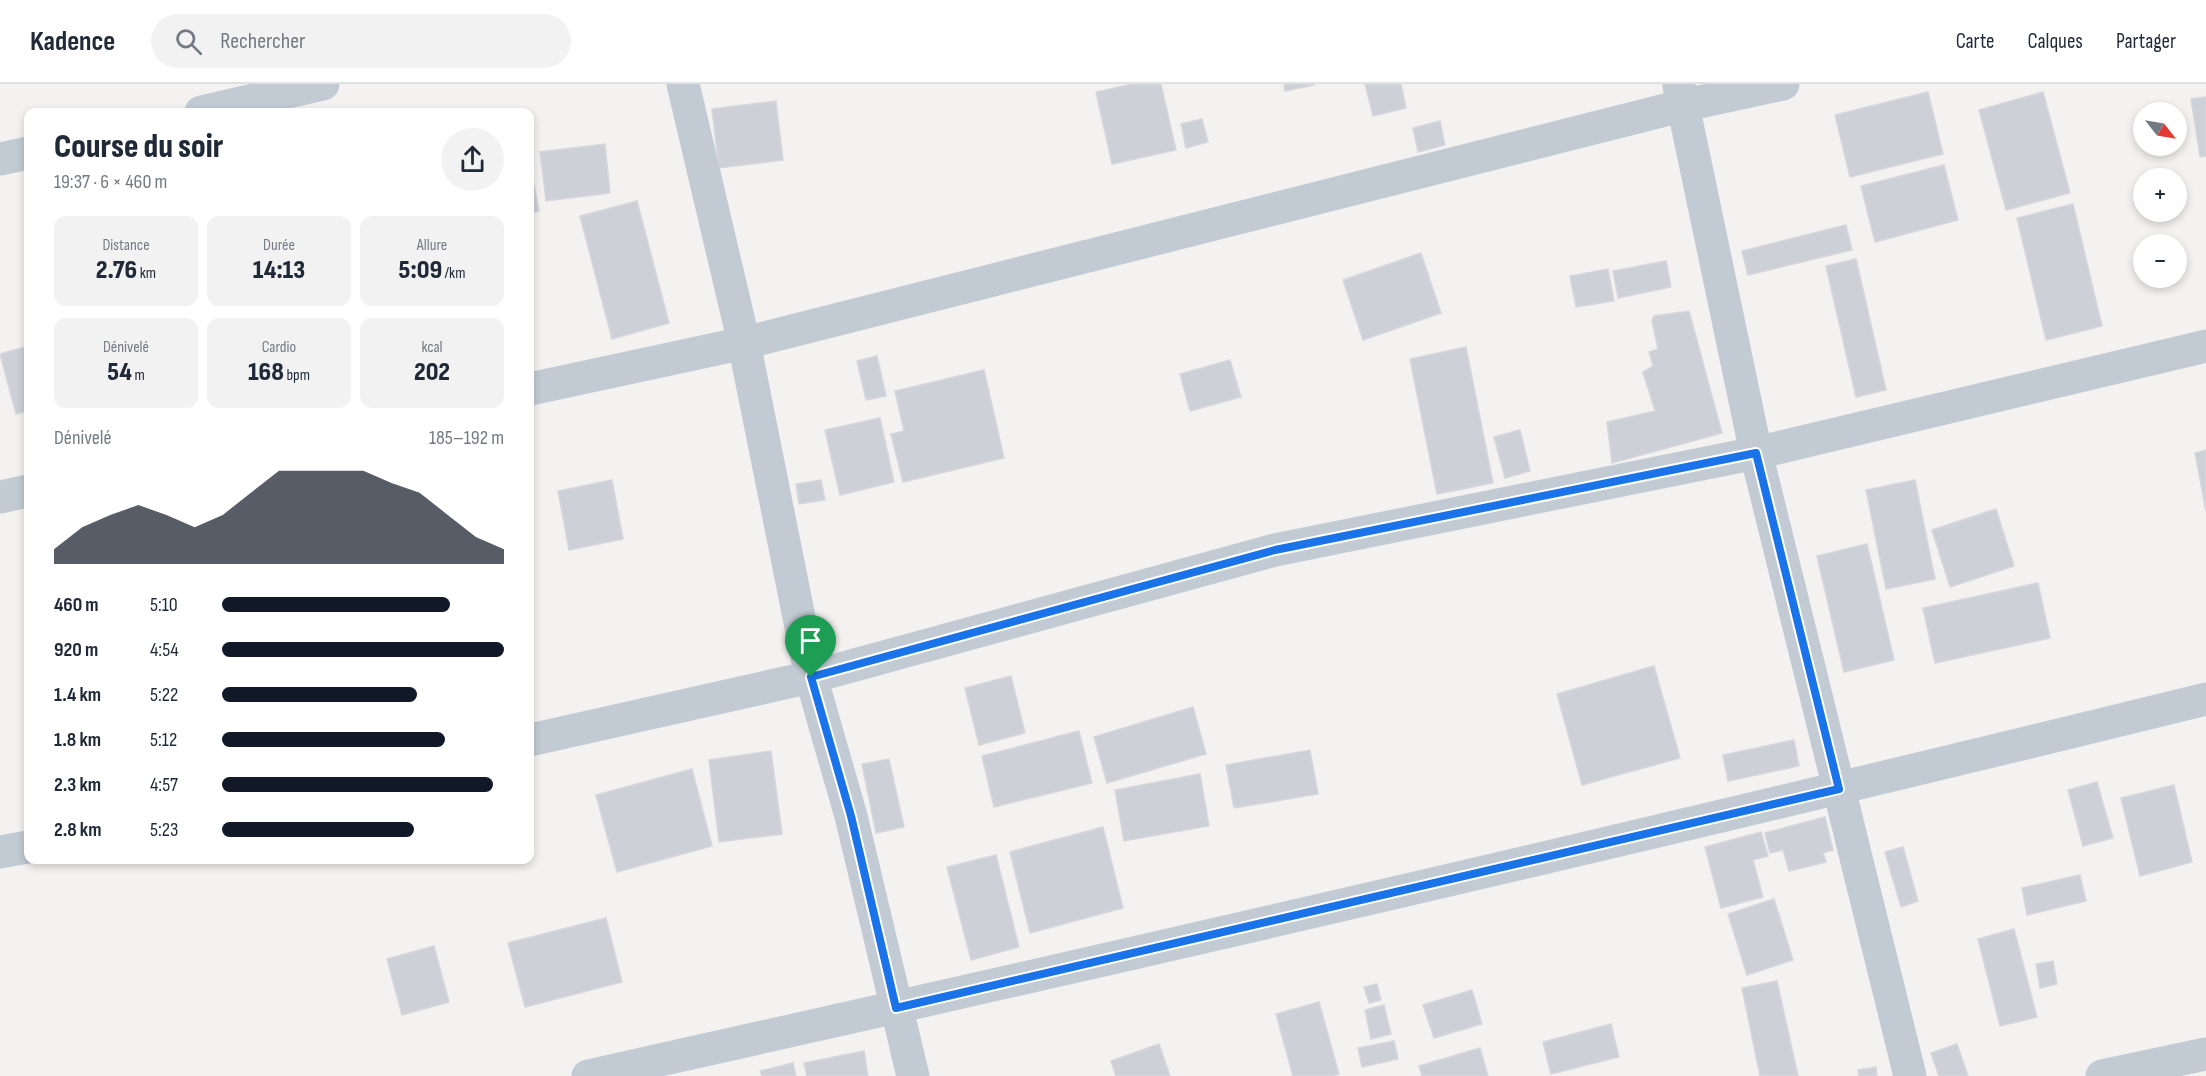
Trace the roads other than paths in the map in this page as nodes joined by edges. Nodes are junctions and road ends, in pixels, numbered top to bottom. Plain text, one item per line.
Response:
1 (323, 84) edge
2 (683, 84) edge
3 (1784, 84) edge
4 (1682, 95) edge
5 (218, 108) edge
6 (24, 154) edge
7 (0, 159) edge
8 (744, 343) junction
9 (2206, 346) edge
10 (534, 388) edge
11 (1756, 453) junction
12 (24, 492) edge
13 (0, 497) edge
14 (811, 677) junction
15 (2206, 699) edge
16 (534, 739) edge
17 (1839, 789) junction
18 (24, 848) edge
19 (0, 852) edge
20 (896, 1008) junction
21 (2206, 1054) edge
22 (588, 1076) edge
23 (913, 1076) edge
24 (1910, 1076) edge
25 (2102, 1076) edge

1 - 5 street
2 - 8 street
3 - 4 street
4 - 8 street
4 - 11 street
6 - 7 street
8 - 10 street
8 - 14 street
9 - 11 street
11 - 14 street
11 - 17 street
12 - 13 street
14 - 16 street
14 - 20 street
15 - 17 street
17 - 20 street
17 - 24 street
18 - 19 street
20 - 22 street
20 - 23 street
21 - 25 street

